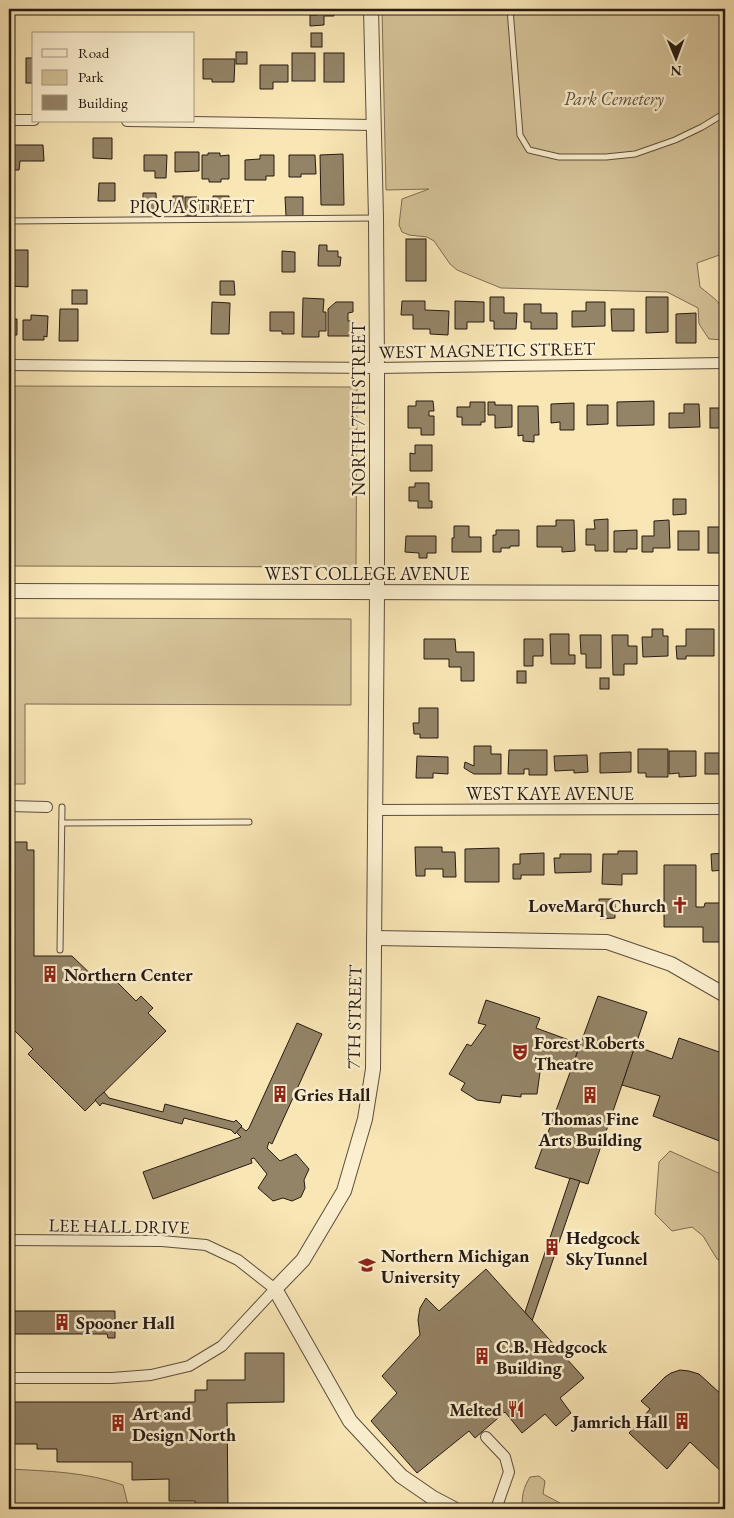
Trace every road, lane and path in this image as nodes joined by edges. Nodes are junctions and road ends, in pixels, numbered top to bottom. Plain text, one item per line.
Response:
1 (371, 9) edge
2 (510, 9) edge
3 (725, 113) edge
4 (9, 120) edge
5 (32, 120) edge
6 (188, 122) edge
7 (373, 125) junction
8 (376, 218) junction
9 (9, 221) edge
10 (725, 363) edge
11 (9, 365) edge
12 (377, 368) junction
13 (9, 591) edge
14 (377, 592) junction
15 (725, 593) edge
16 (9, 806) edge
17 (47, 807) dead end
18 (62, 807) dead end
19 (725, 809) edge
20 (374, 810) junction
21 (250, 822) dead end
22 (62, 823) junction
23 (374, 938) junction
24 (60, 950) dead end
25 (725, 995) edge
26 (9, 1240) edge
27 (275, 1289) junction
28 (9, 1378) edge
29 (486, 1437) dead end
30 (454, 1509) edge
31 (496, 1509) edge

1 - 7 street, NORTH 7TH STREET
2 - 3 lane
4 - 5 street
6 - 7 street
7 - 8 street, NORTH 7TH STREET
8 - 9 lane, PIQUA STREET
8 - 12 street, NORTH 7TH STREET
10 - 12 street, WEST MAGNETIC STREET
11 - 12 street, WEST MAGNETIC STREET
12 - 14 street, NORTH 7TH STREET
13 - 14 street, WEST COLLEGE AVENUE
14 - 15 street, WEST COLLEGE AVENUE
14 - 20 street, NORTH 7TH STREET
16 - 17 street
18 - 22 lane
19 - 20 street, WEST KAYE AVENUE
20 - 23 street, 7TH STREET
21 - 22 lane
22 - 24 lane
23 - 25 street
23 - 27 street, 7TH STREET
26 - 27 street, LEE HALL DRIVE
27 - 28 street
27 - 30 street
29 - 31 street

